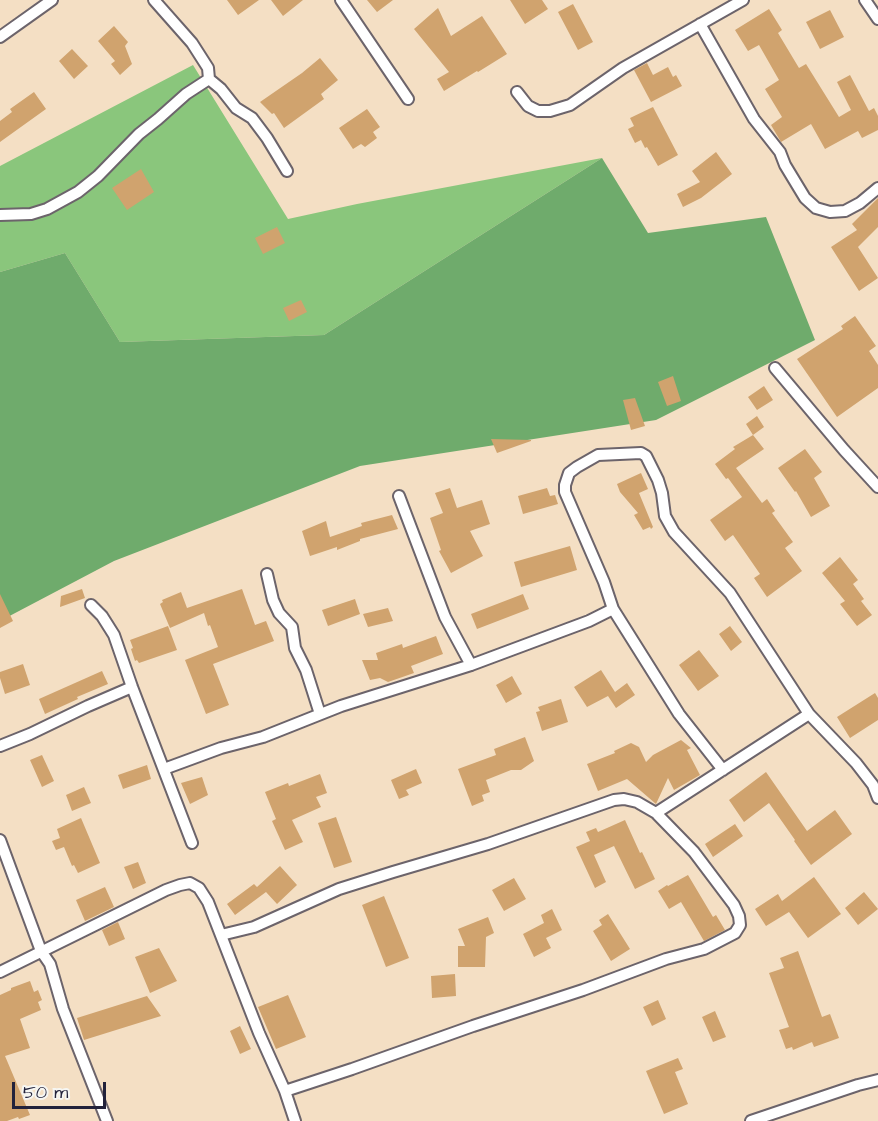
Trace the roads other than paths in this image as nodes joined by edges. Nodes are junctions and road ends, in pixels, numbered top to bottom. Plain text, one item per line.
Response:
1 (52, 0) edge
2 (154, 0) edge
3 (341, 0) edge
4 (743, 0) edge
5 (865, 0) edge
6 (878, 19) edge
7 (700, 24) junction
8 (0, 37) edge
9 (209, 79) junction
10 (517, 92) dead end
11 (408, 99) dead end
12 (287, 171) dead end
13 (878, 188) edge
14 (0, 215) edge
15 (775, 368) dead end
16 (878, 487) edge
17 (399, 496) dead end
18 (267, 574) dead end
19 (91, 605) dead end
20 (614, 609) junction
21 (471, 665) junction
22 (132, 687) junction
23 (320, 714) junction
24 (809, 714) junction
25 (0, 746) edge
26 (164, 769) junction
27 (723, 770) junction
28 (876, 784) edge
29 (878, 798) edge
30 (656, 813) junction
31 (0, 840) edge
32 (192, 843) dead end
33 (221, 935) junction
34 (40, 951) junction
35 (0, 972) edge
36 (878, 1080) edge
37 (285, 1091) junction
38 (107, 1121) edge
39 (295, 1121) edge
40 (751, 1121) edge

1 - 8 street
2 - 9 street
3 - 11 street
4 - 7 street
5 - 6 street
7 - 10 street
7 - 13 street
9 - 12 street
9 - 14 street
15 - 16 street
17 - 21 street
18 - 23 street
19 - 22 street
20 - 21 street
20 - 24 street
20 - 27 street
21 - 23 street
22 - 25 street
22 - 26 street
23 - 26 street
24 - 27 street
24 - 28 street
26 - 32 street
27 - 30 street
28 - 29 street
30 - 33 street
30 - 37 street
31 - 34 street
33 - 34 street
33 - 37 street
34 - 35 street
34 - 38 street
36 - 40 street
37 - 39 street

